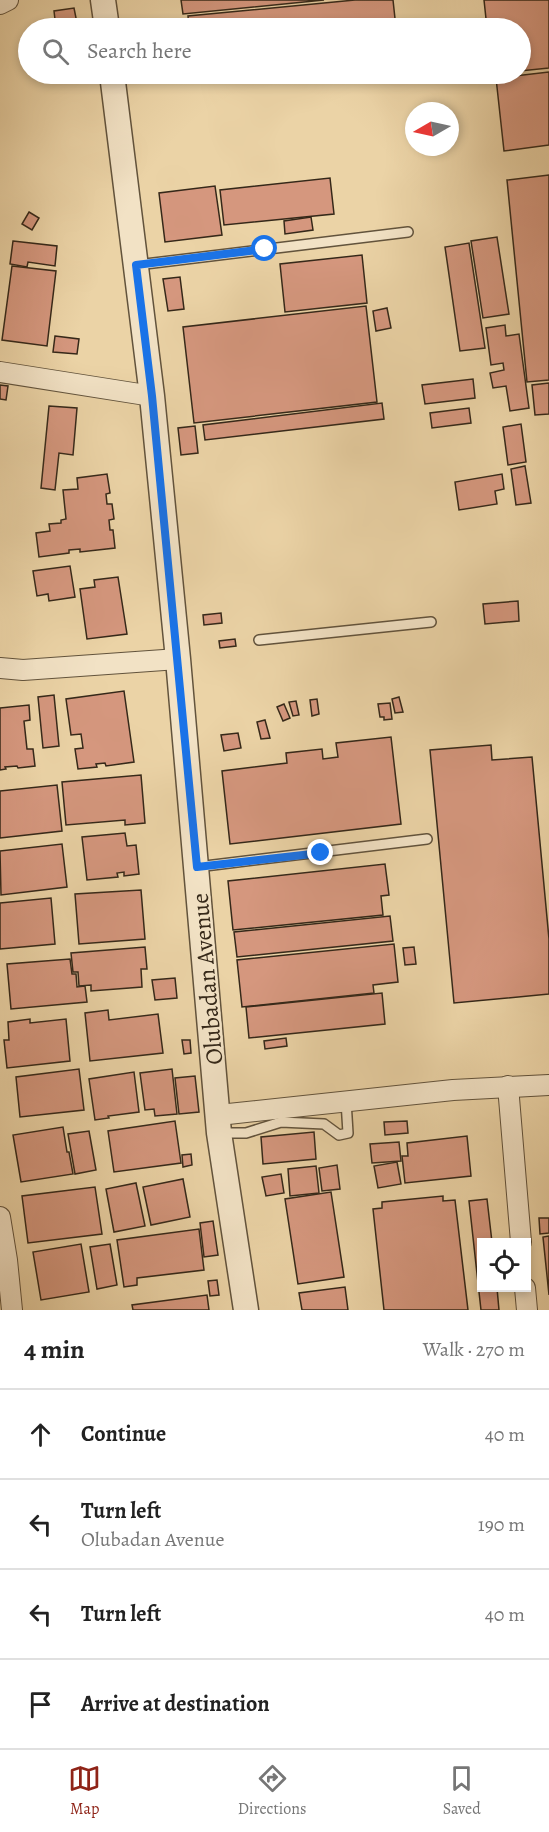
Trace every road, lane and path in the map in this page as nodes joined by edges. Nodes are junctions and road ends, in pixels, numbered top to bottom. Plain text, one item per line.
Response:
1 (8, 0) edge
2 (103, 0) edge
3 (0, 4) edge
4 (106, 18) edge
5 (113, 84) edge
6 (408, 232) dead end
7 (136, 265) junction
8 (0, 372) edge
9 (152, 396) junction
10 (431, 622) dead end
11 (259, 640) dead end
12 (178, 659) junction
13 (0, 668) edge
14 (427, 839) dead end
15 (197, 867) junction
16 (549, 1084) edge
17 (508, 1086) junction
18 (346, 1101) junction
19 (283, 1115) junction
20 (219, 1124) junction
21 (0, 1217) edge
22 (521, 1238) edge
23 (4, 1261) edge
24 (525, 1292) edge
25 (12, 1310) edge
26 (246, 1310) edge
27 (527, 1310) edge

1 - 3 street
2 - 4 street
5 - 7 street, Olubadan Avenue
6 - 7 lane
7 - 9 street, Olubadan Avenue
8 - 9 street
9 - 12 street, Olubadan Avenue
10 - 11 lane
12 - 13 street
12 - 15 street, Olubadan Avenue
14 - 15 lane
15 - 20 street, Olubadan Avenue
16 - 17 street
17 - 18 street
17 - 22 street
18 - 19 street
18 - 19 lane
19 - 20 street
20 - 26 street, Olubadan Avenue
21 - 23 street
23 - 25 street
24 - 27 street

